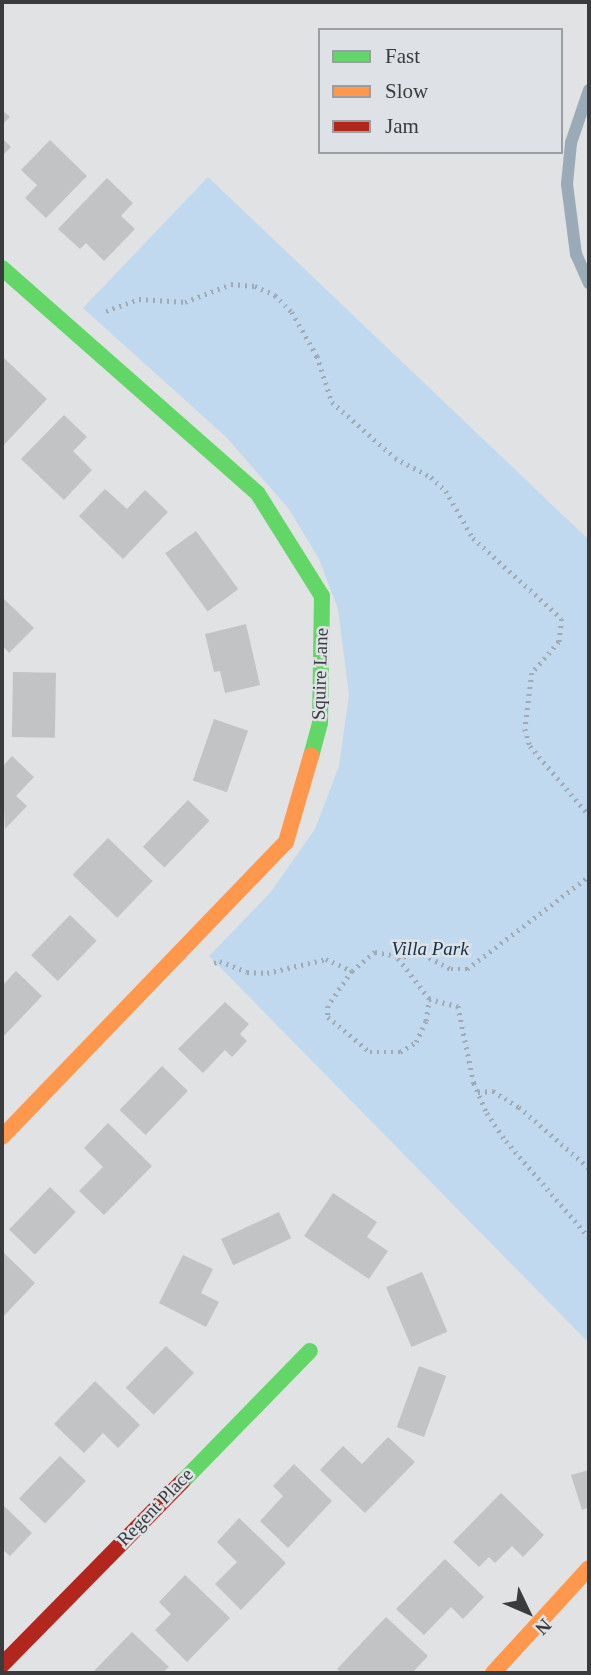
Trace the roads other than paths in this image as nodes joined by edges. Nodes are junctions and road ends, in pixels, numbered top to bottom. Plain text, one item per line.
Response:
1 (589, 90) edge
2 (2, 268) edge
3 (589, 283) edge
4 (2, 1137) edge
5 (310, 1351) dead end
6 (589, 1568) edge
7 (2, 1665) edge
8 (493, 1673) edge

1 - 3 lane
2 - 4 street, Squire Lane
5 - 7 street, Regent Place
6 - 8 street

